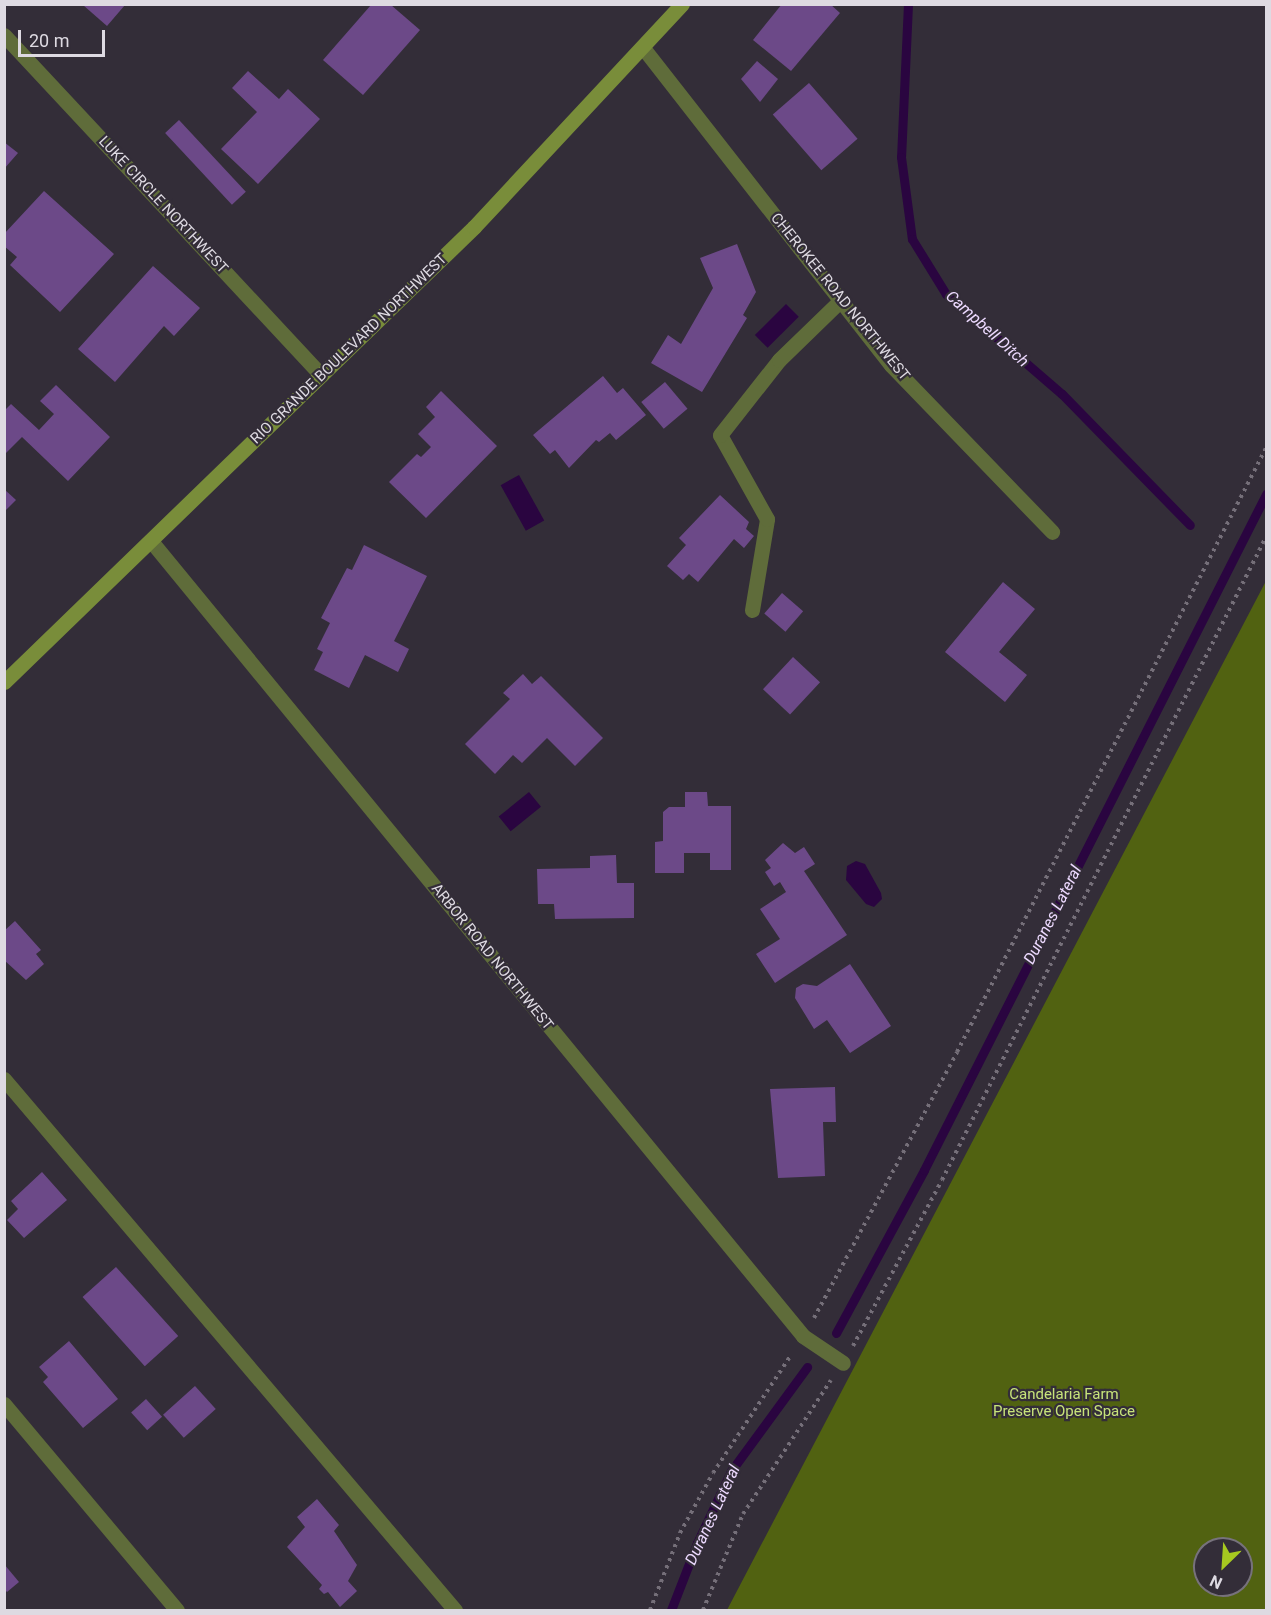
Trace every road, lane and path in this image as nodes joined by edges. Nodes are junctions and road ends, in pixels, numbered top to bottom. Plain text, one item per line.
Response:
1 (682, 4) edge
2 (4, 35) edge
3 (644, 49) junction
4 (841, 300) junction
5 (321, 375) junction
6 (1266, 448) edge
7 (1052, 532) dead end
8 (1266, 537) edge
9 (151, 541) junction
10 (752, 610) dead end
11 (4, 682) edge
12 (4, 1078) edge
13 (803, 1336) junction
14 (843, 1363) junction
15 (4, 1404) edge
16 (177, 1611) edge
17 (455, 1611) edge
18 (650, 1611) edge
19 (703, 1611) edge

1 - 3 main road, RIO GRANDE BOULEVARD NORTHWEST
2 - 5 street, LUKE CIRCLE NORTHWEST
3 - 4 street, CHEROKEE ROAD NORTHWEST
3 - 5 main road, RIO GRANDE BOULEVARD NORTHWEST
4 - 7 street, CHEROKEE ROAD NORTHWEST
4 - 10 street
5 - 9 main road, RIO GRANDE BOULEVARD NORTHWEST
6 - 13 path
8 - 14 path
9 - 11 main road, RIO GRANDE BOULEVARD NORTHWEST
9 - 13 street, ARBOR ROAD NORTHWEST
12 - 17 street
13 - 14 street, ARBOR ROAD NORTHWEST
13 - 18 path
14 - 19 path
15 - 16 street

